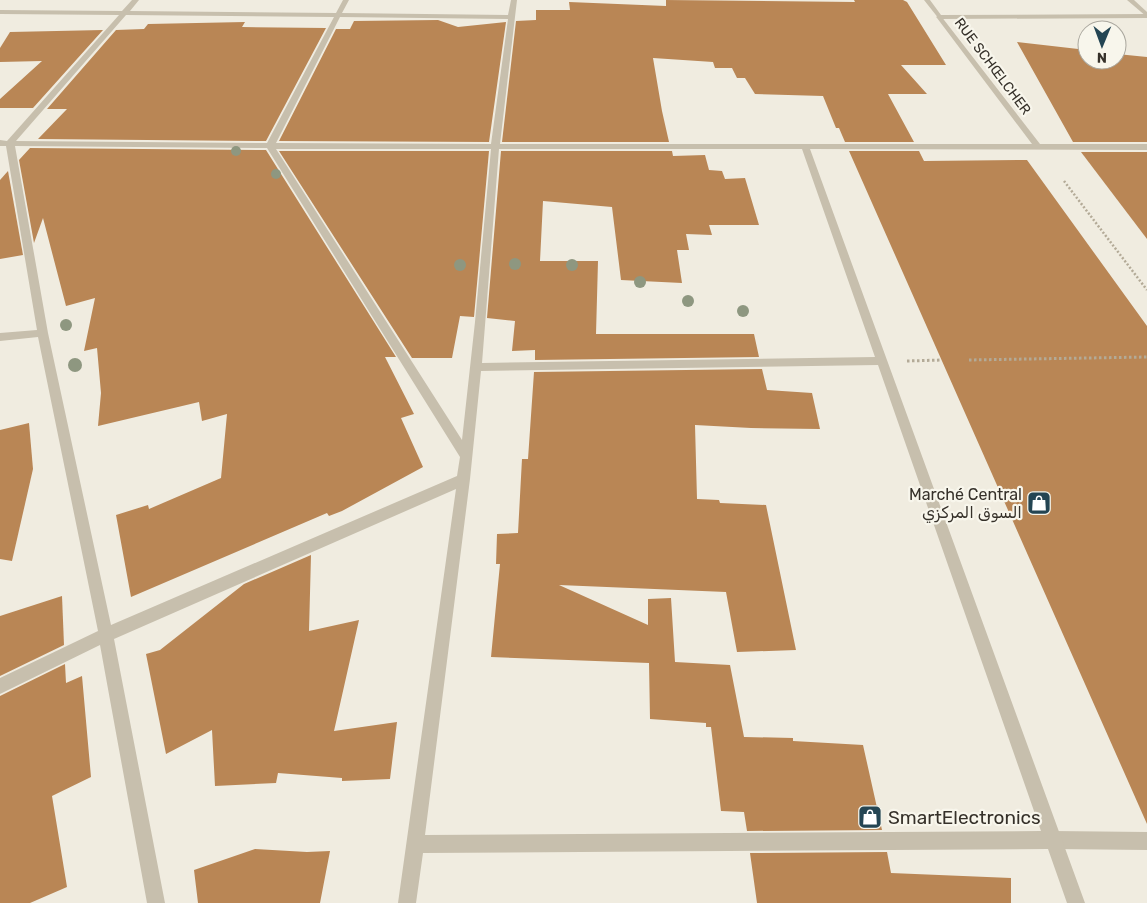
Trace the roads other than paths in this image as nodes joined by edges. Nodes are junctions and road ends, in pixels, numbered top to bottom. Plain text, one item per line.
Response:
1 (136, 0) edge
2 (346, 0) edge
3 (514, 0) edge
4 (927, 0) edge
5 (1130, 0) edge
6 (0, 12) edge
7 (125, 12) junction
8 (339, 14) junction
9 (1147, 15) edge
10 (511, 17) junction
11 (939, 17) junction
12 (5, 142) edge
13 (270, 146) junction
14 (494, 146) junction
15 (805, 147) junction
16 (1038, 147) junction
17 (1147, 147) edge
18 (43, 333) junction
19 (0, 338) edge
20 (882, 361) junction
21 (476, 367) junction
22 (466, 457) junction
23 (464, 479) junction
24 (106, 634) junction
25 (0, 686) edge
26 (1053, 840) junction
27 (1147, 841) edge
28 (415, 844) junction
29 (156, 903) edge
30 (407, 903) edge
31 (1076, 903) edge

1 - 7 street
2 - 8 street
3 - 10 street
4 - 11 street, RUE SCHŒLCHER
5 - 9 street
6 - 7 street
7 - 8 street
7 - 12 street
8 - 10 street
8 - 13 street
9 - 11 street
10 - 14 street
11 - 16 street, RUE SCHŒLCHER
12 - 13 street
12 - 18 street
13 - 14 street
13 - 22 street
14 - 15 street
14 - 21 street
15 - 16 street
15 - 20 street
16 - 17 street
18 - 19 street
18 - 24 street
20 - 21 street
20 - 26 street
21 - 22 street
22 - 23 street
23 - 24 street
23 - 28 street
24 - 25 street
24 - 29 street
26 - 27 street
26 - 28 street
26 - 31 street
28 - 30 street

